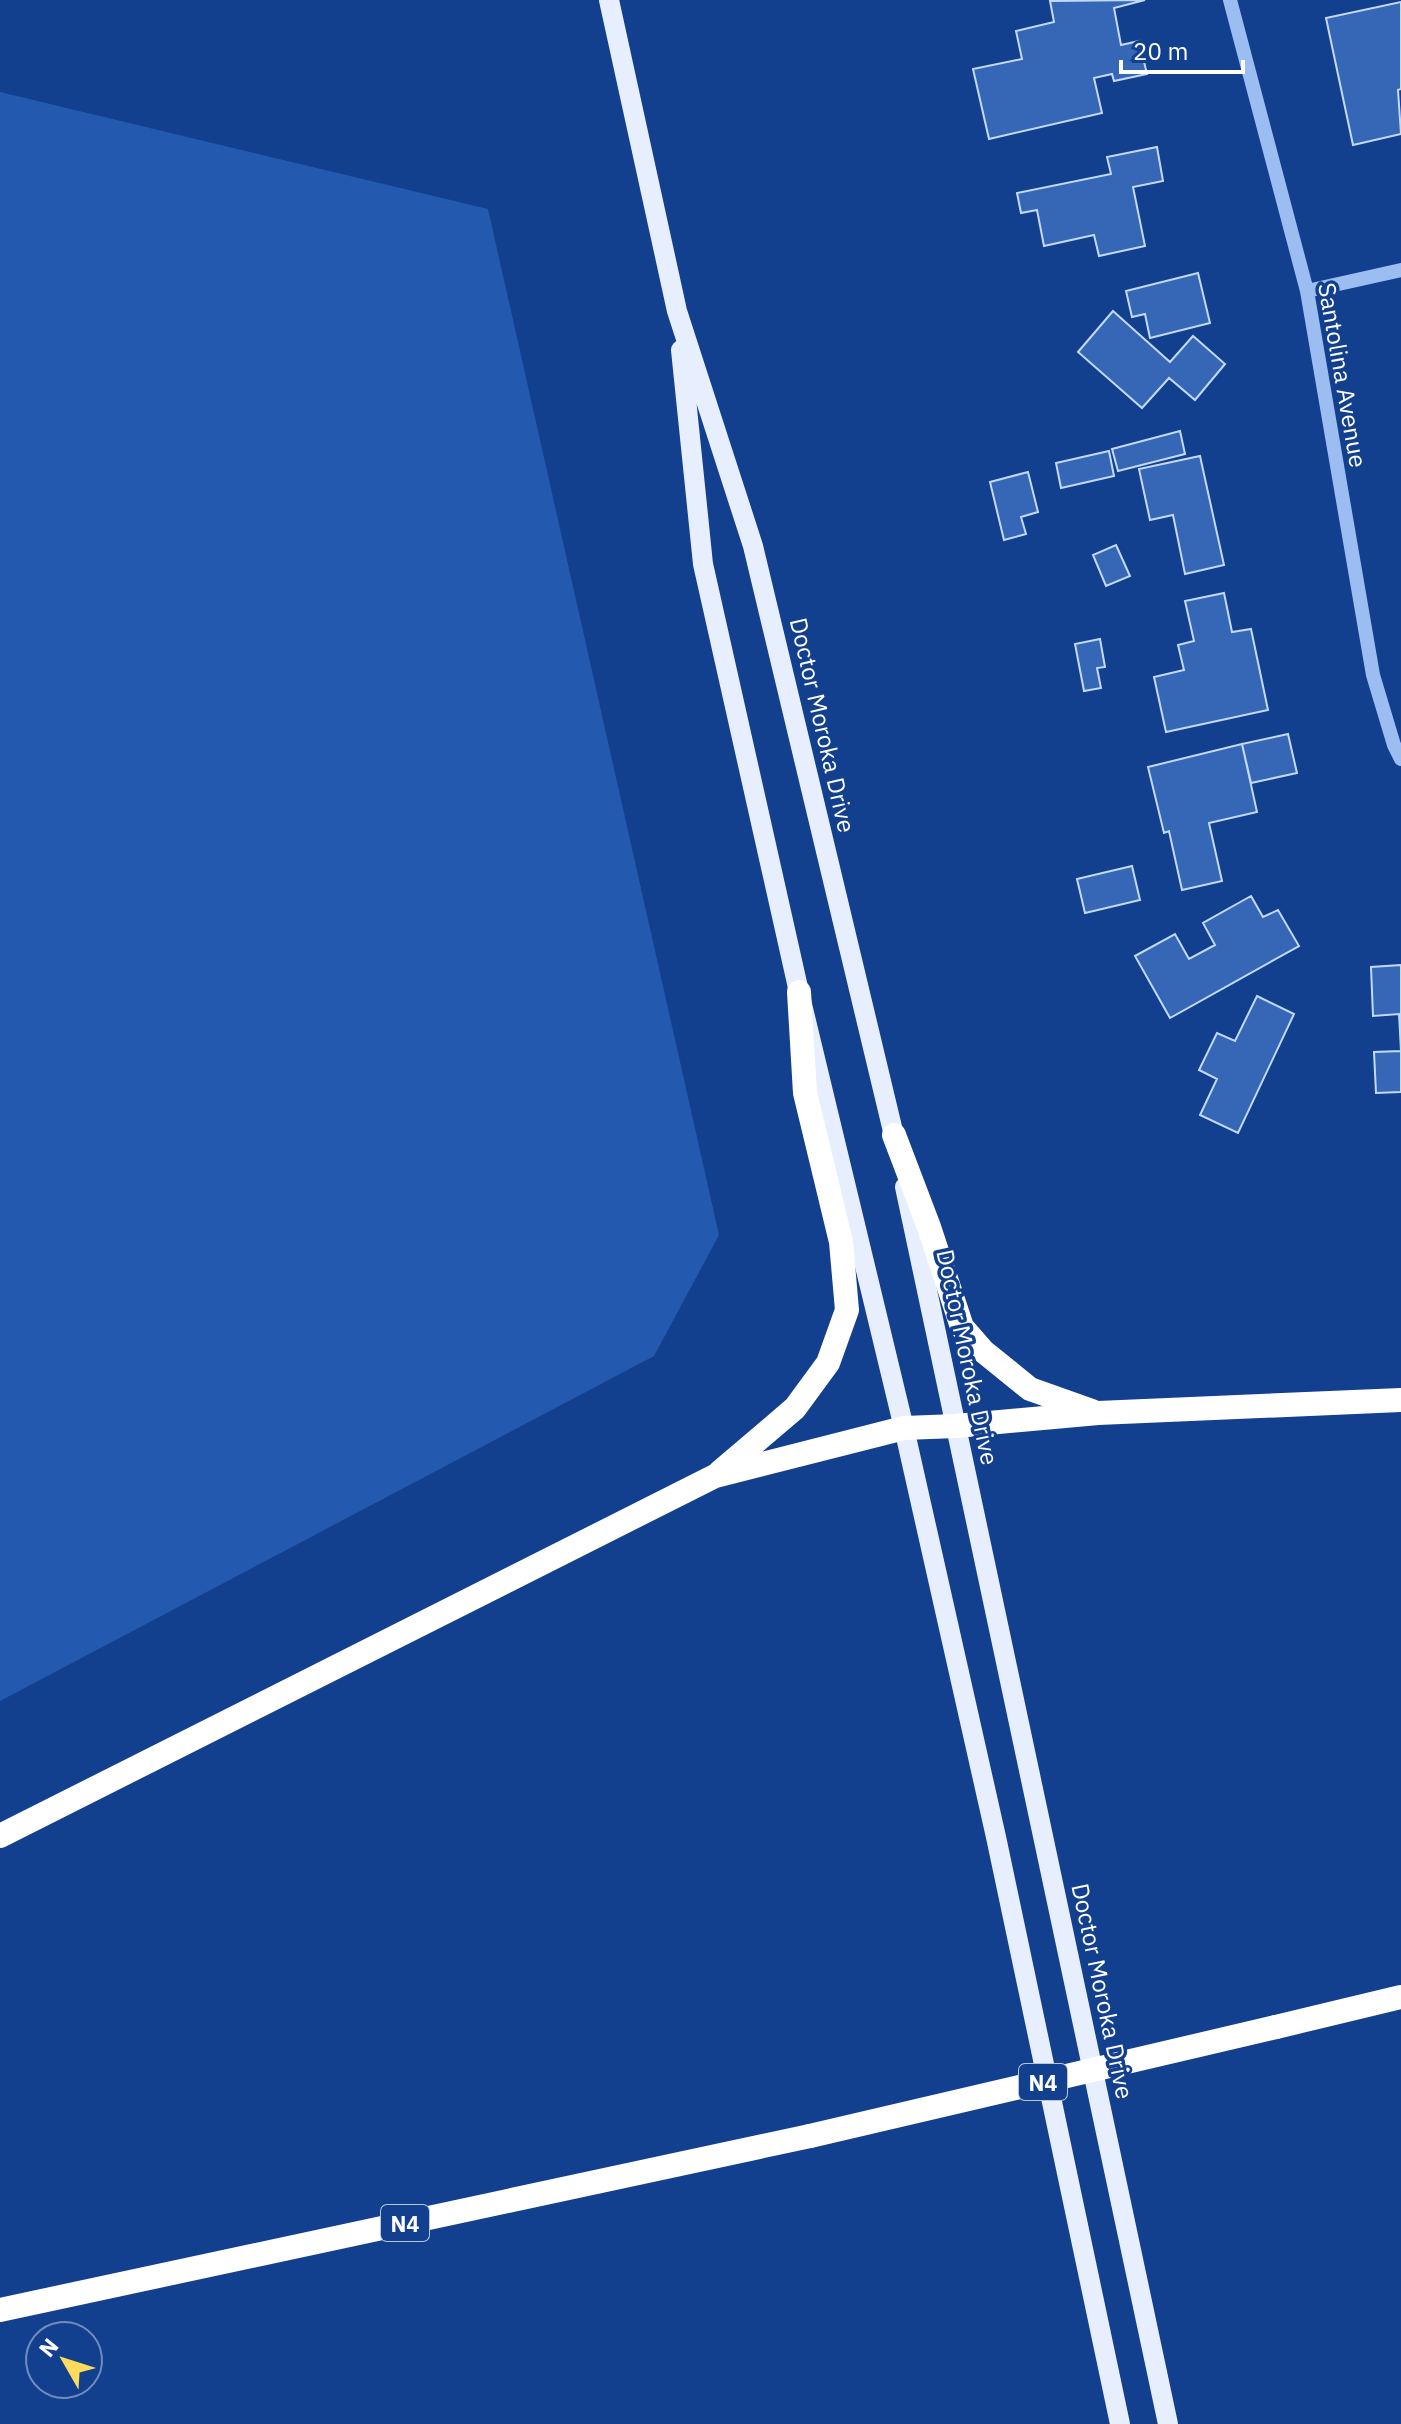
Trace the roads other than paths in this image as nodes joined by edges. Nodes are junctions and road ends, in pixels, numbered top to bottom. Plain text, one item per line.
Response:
1 (609, 0) edge
2 (1230, 0) edge
3 (1401, 270) edge
4 (1307, 291) junction
5 (677, 311) junction
6 (1401, 759) edge
7 (799, 992) junction
8 (894, 1135) junction
9 (1401, 1400) edge
10 (1098, 1413) junction
11 (956, 1426) junction
12 (904, 1428) junction
13 (715, 1476) junction
14 (0, 1836) edge
15 (1401, 1997) edge
16 (0, 2310) edge
17 (1120, 2424) edge
18 (1168, 2424) edge

1 - 5 main road, Doctor Moroka Drive
2 - 4 street, Santolina Avenue
3 - 4 street
4 - 6 street, Santolina Avenue
5 - 7 main road, Doctor Moroka Drive
5 - 8 main road, Doctor Moroka Drive
7 - 12 main road, Doctor Moroka Drive
7 - 13 highway
8 - 10 highway
8 - 11 main road, Doctor Moroka Drive
9 - 10 highway
10 - 11 highway
11 - 12 highway
11 - 18 main road, Doctor Moroka Drive
12 - 13 highway
12 - 17 main road, Doctor Moroka Drive
13 - 14 highway
15 - 16 highway, N4, bridge

